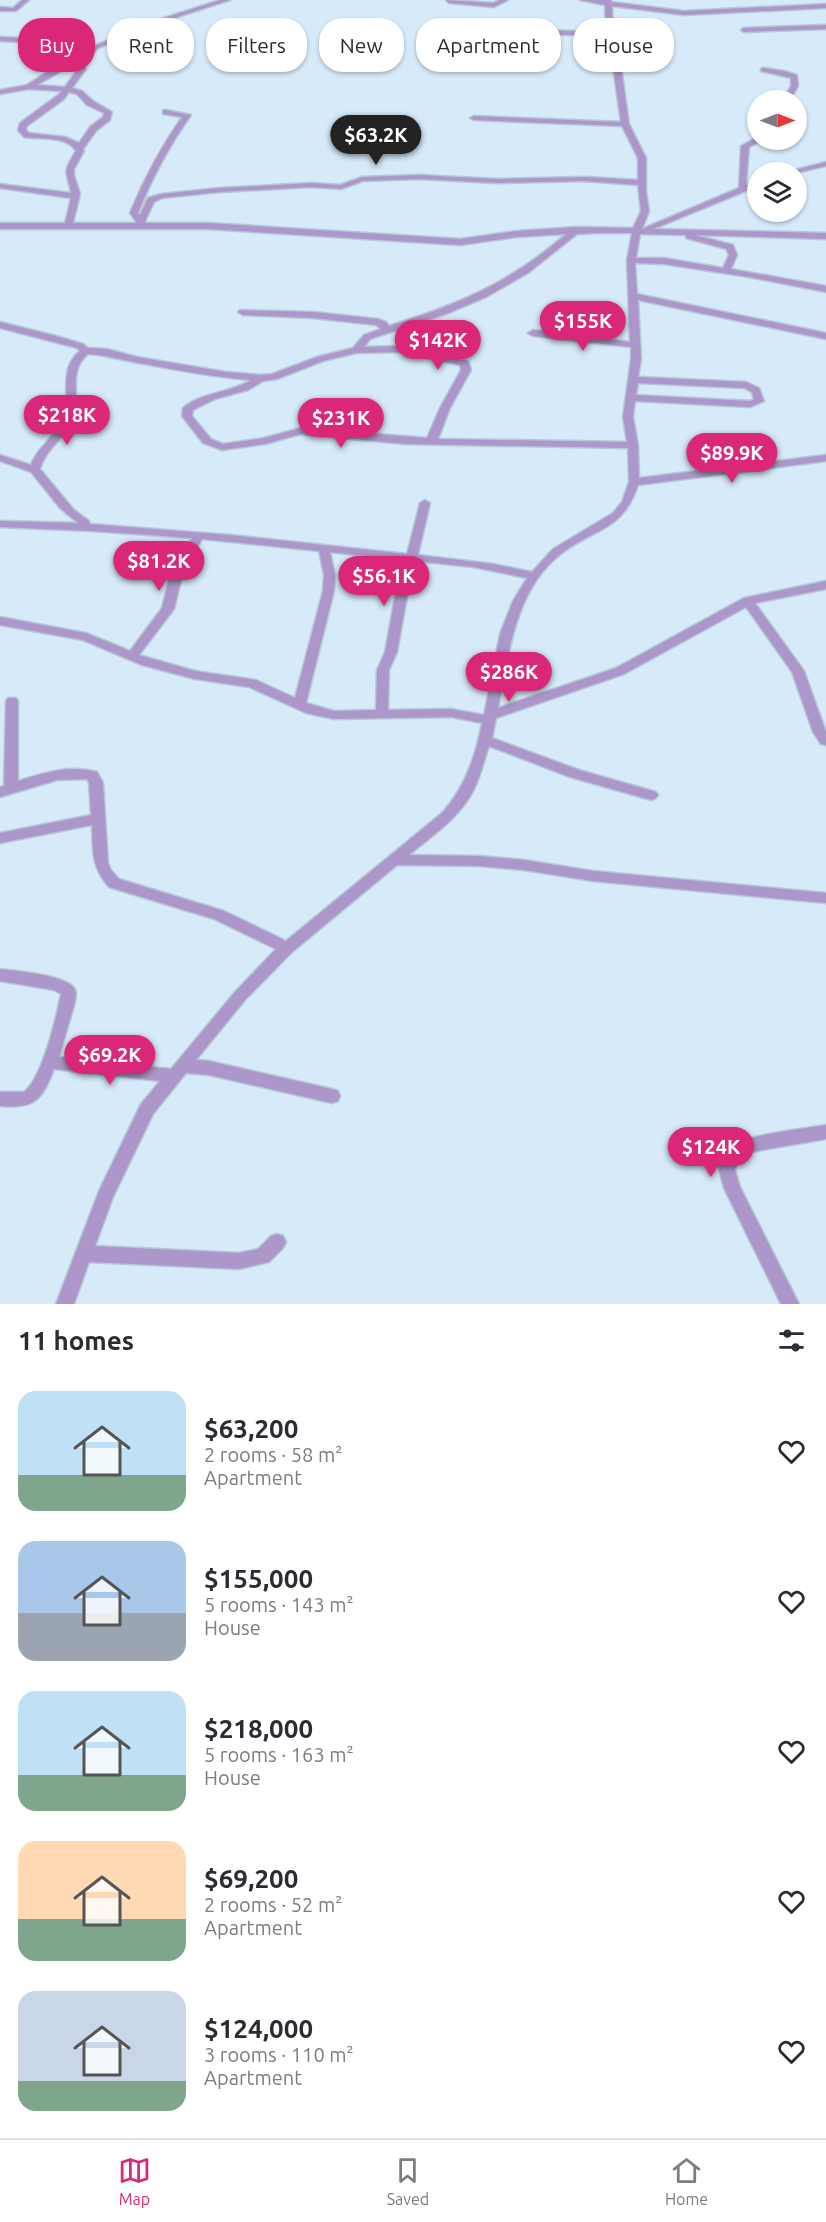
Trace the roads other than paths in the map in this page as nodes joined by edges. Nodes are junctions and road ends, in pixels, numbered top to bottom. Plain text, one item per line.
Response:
1 (26, 0) edge
2 (220, 0) edge
3 (505, 0) edge
4 (582, 0) edge
5 (449, 1) edge
6 (607, 2) edge
7 (826, 6) edge
8 (0, 9) edge
9 (608, 18) edge
10 (826, 27) edge
11 (744, 30) dead end
12 (0, 39) edge
13 (18, 39) edge
14 (95, 48) edge
15 (763, 70) dead end
16 (53, 72) edge
17 (80, 72) edge
18 (616, 72) edge
19 (29, 87) junction
20 (68, 90) junction
21 (793, 90) edge
22 (0, 92) edge
23 (166, 112) dead end
24 (474, 118) dead end
25 (625, 124) junction
26 (747, 145) edge
27 (80, 147) junction
28 (826, 164) edge
29 (807, 168) edge
30 (641, 183) junction
31 (0, 186) edge
32 (747, 186) edge
33 (742, 187) junction
34 (75, 196) junction
35 (142, 224) junction
36 (0, 226) edge
37 (69, 226) junction
38 (576, 230) junction
39 (637, 231) junction
40 (682, 233) junction
41 (826, 236) edge
42 (631, 260) junction
43 (726, 272) junction
44 (826, 289) edge
45 (632, 296) junction
46 (243, 312) dead end
47 (0, 325) edge
48 (386, 330) junction
49 (533, 333) dead end
50 (826, 336) edge
51 (635, 345) junction
52 (356, 350) junction
53 (86, 351) junction
54 (261, 378) junction
55 (634, 380) junction
56 (631, 398) junction
57 (430, 442) junction
58 (633, 445) junction
59 (0, 458) edge
60 (826, 458) edge
61 (34, 470) junction
62 (634, 482) junction
63 (425, 503) dead end
64 (0, 524) edge
65 (88, 525) junction
66 (198, 537) junction
67 (323, 547) junction
68 (413, 559) junction
69 (534, 576) junction
70 (826, 585) edge
71 (748, 601) junction
72 (0, 621) edge
73 (132, 656) junction
74 (12, 701) dead end
75 (299, 704) junction
76 (382, 716) junction
77 (491, 717) junction
78 (485, 740) junction
79 (826, 741) edge
80 (6, 790) edge
81 (651, 795) dead end
82 (97, 819) junction
83 (0, 838) edge
84 (395, 860) junction
85 (826, 898) edge
86 (287, 948) junction
87 (0, 975) edge
88 (49, 1062) junction
89 (178, 1071) junction
90 (332, 1096) dead end
91 (0, 1099) edge
92 (826, 1132) edge
93 (277, 1242) dead end
94 (84, 1254) junction
95 (65, 1304) edge
96 (790, 1304) edge

1 - 8 street
2 - 14 street
3 - 5 street
4 - 6 street
6 - 7 street
6 - 9 street
10 - 11 street
12 - 13 street
15 - 21 street
16 - 19 street
17 - 20 street
18 - 25 street
19 - 20 street
19 - 22 street
20 - 27 street
20 - 27 street
23 - 35 street
24 - 25 street
25 - 30 street
26 - 33 street
27 - 34 street
28 - 29 street
30 - 35 street
30 - 39 street
31 - 34 street
32 - 33 street
33 - 39 street
34 - 37 street
35 - 37 street
35 - 38 street
36 - 37 street
38 - 39 street
38 - 48 street
39 - 40 street
39 - 42 street
40 - 41 street
40 - 43 street
42 - 43 street
42 - 45 street
43 - 44 street
45 - 50 street
45 - 51 street
46 - 48 street
47 - 53 street
48 - 52 street
49 - 51 street
51 - 55 street
52 - 54 street
52 - 57 street
53 - 54 street
53 - 61 street
54 - 57 street
55 - 56 street
55 - 56 street
56 - 58 street
57 - 58 street
58 - 62 street
59 - 61 street
60 - 62 street
61 - 65 street
62 - 69 street
63 - 68 street
64 - 65 street
65 - 66 street
66 - 67 street
66 - 73 street
67 - 68 street
67 - 75 street
68 - 69 street
68 - 76 street
69 - 77 street
70 - 71 street
71 - 77 street
71 - 79 street
72 - 73 street
73 - 75 street
74 - 80 street
75 - 76 street
76 - 77 street
77 - 78 street
78 - 81 street
78 - 84 street
80 - 82 street
82 - 83 street
82 - 86 street
84 - 85 street
84 - 86 street
86 - 89 street
87 - 88 street
88 - 89 street
88 - 91 street
89 - 90 street
89 - 94 street
92 - 96 street
93 - 94 street
94 - 95 street

